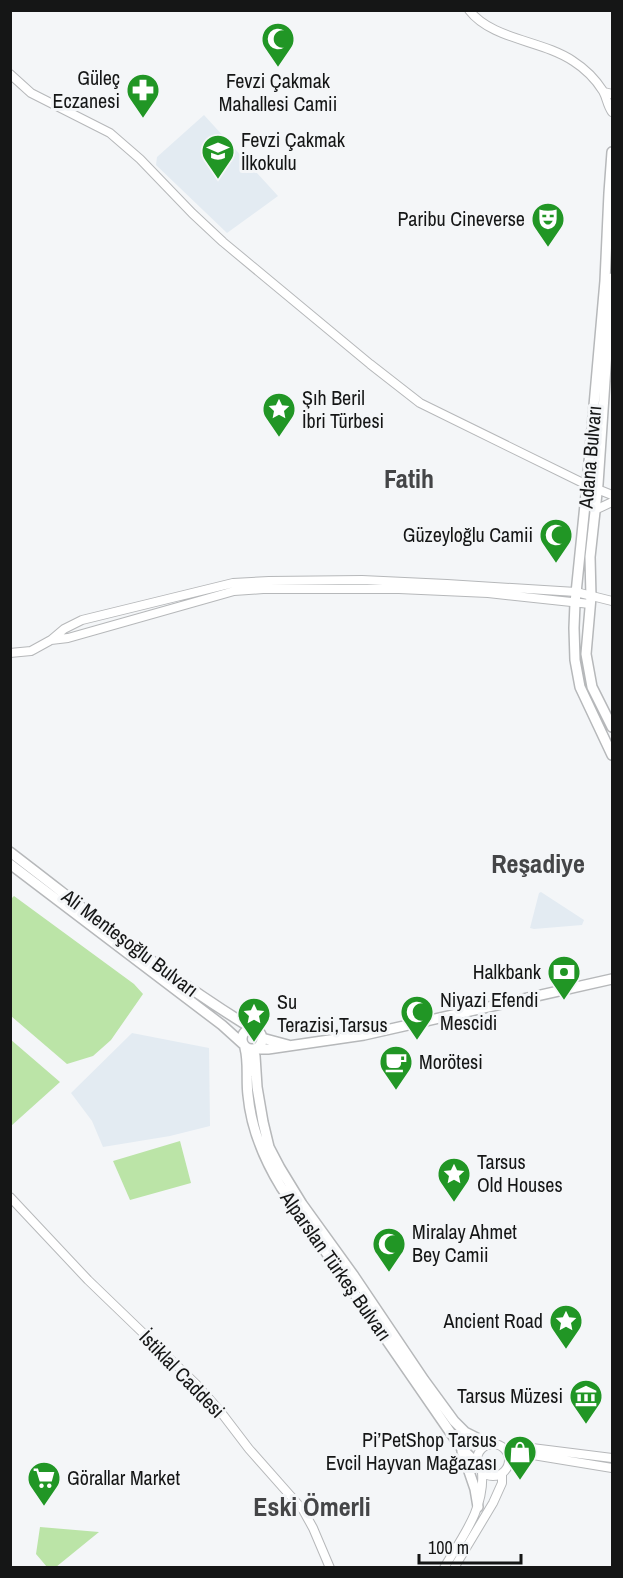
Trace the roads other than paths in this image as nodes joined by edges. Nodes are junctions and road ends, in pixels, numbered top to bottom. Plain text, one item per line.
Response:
1 (469, 10) edge
2 (10, 74) edge
3 (604, 92) junction
4 (612, 94) edge
5 (612, 112) edge
6 (612, 152) edge
7 (612, 278) edge
8 (587, 485) junction
9 (598, 489) junction
10 (612, 495) edge
11 (612, 502) edge
12 (596, 510) junction
13 (576, 592) junction
14 (591, 601) junction
15 (612, 601) edge
16 (574, 603) junction
17 (51, 640) junction
18 (10, 653) edge
19 (612, 727) edge
20 (612, 755) edge
21 (10, 852) edge
22 (10, 864) edge
23 (612, 979) edge
24 (253, 1029) junction
25 (262, 1038) junction
26 (291, 1045) junction
27 (249, 1048) junction
28 (10, 1197) edge
29 (489, 1444) junction
30 (462, 1449) junction
31 (507, 1453) junction
32 (612, 1458) edge
33 (479, 1468) junction
34 (612, 1468) edge
35 (502, 1473) junction
36 (478, 1507) junction
37 (330, 1568) edge
38 (444, 1568) edge
39 (454, 1568) edge

1 - 3 street
2 - 8 street
3 - 4 street
3 - 5 street
6 - 8 main road, Adana Bulvarı
7 - 9 main road, Adana Bulvarı
8 - 9 street
8 - 13 main road, Adana Bulvarı
9 - 10 street
9 - 12 main road, Adana Bulvarı
11 - 12 street
12 - 14 main road, Adana Bulvarı
13 - 14 street
13 - 16 main road, Adana Bulvarı
13 - 17 street
14 - 15 street
14 - 16 street
14 - 19 main road, Adana Bulvarı
16 - 17 street
16 - 20 main road, Adana Bulvarı
17 - 18 street
21 - 24 main road, Ali Menteşoğlu Bulvarı
22 - 27 main road, Ali Menteşoğlu Bulvarı
23 - 26 main road
24 - 25 main road
24 - 27 main road
25 - 26 main road
25 - 27 main road
26 - 27 main road
27 - 29 main road, Alparslan Türkeş Bulvarı
27 - 30 main road, Alparslan Türkeş Bulvarı
28 - 37 street, İstiklal Caddesi
29 - 31 street
29 - 33 street
30 - 33 main road, Alparslan Türkeş Bulvarı
30 - 36 main road
31 - 32 street
31 - 34 street
31 - 35 street
33 - 35 street
33 - 36 street
35 - 39 street
36 - 38 street

